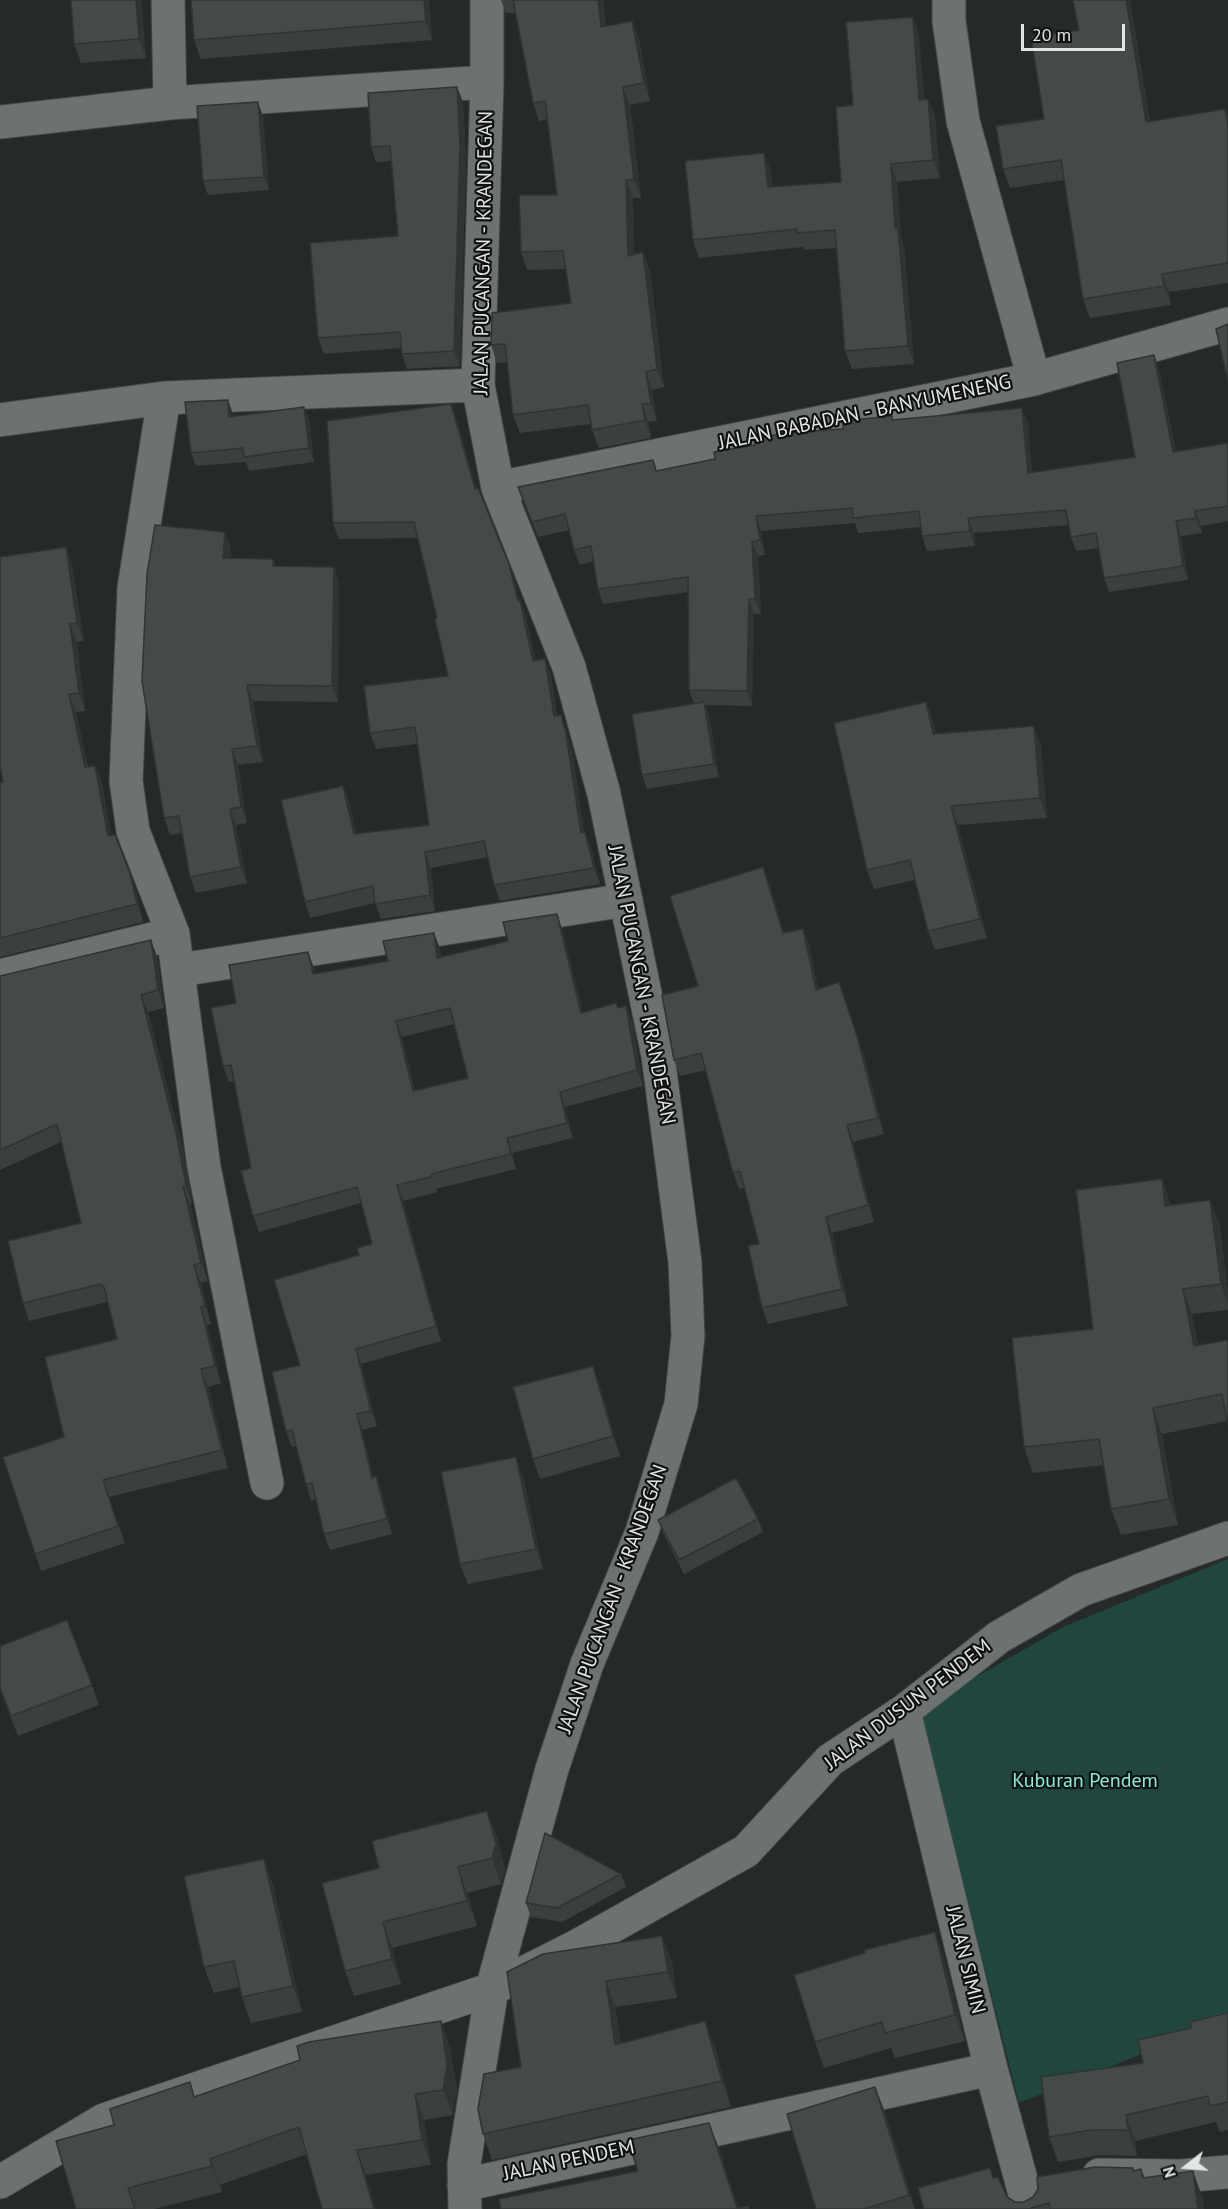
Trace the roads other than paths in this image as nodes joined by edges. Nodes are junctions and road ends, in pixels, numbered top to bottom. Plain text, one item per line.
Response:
1 (168, 0) edge
2 (487, 0) edge
3 (949, 0) edge
4 (488, 82) junction
5 (170, 103) junction
6 (0, 122) edge
7 (1228, 324) edge
8 (1034, 379) junction
9 (478, 385) junction
10 (164, 398) junction
11 (0, 420) edge
12 (498, 488) junction
13 (626, 900) junction
14 (173, 934) junction
15 (180, 970) junction
16 (0, 976) edge
17 (267, 1483) dead end
18 (1228, 1538) edge
19 (904, 1711) junction
20 (492, 1989) junction
21 (991, 2068) junction
22 (1228, 2172) edge
23 (0, 2182) edge
24 (464, 2197) edge
25 (1026, 2198) edge

1 - 5 street
2 - 4 street, JALAN PUCANGAN - KRANDEGAN
3 - 8 street
4 - 5 street
4 - 9 street, JALAN PUCANGAN - KRANDEGAN
5 - 6 street
7 - 8 street, JALAN BABADAN - BANYUMENENG
8 - 12 street, JALAN BABADAN - BANYUMENENG
9 - 10 street
9 - 12 street, JALAN PUCANGAN - KRANDEGAN
10 - 11 street
10 - 14 street
12 - 13 street, JALAN PUCANGAN - KRANDEGAN
13 - 15 street
13 - 20 street, JALAN PUCANGAN - KRANDEGAN
14 - 15 street
14 - 16 street
15 - 17 street
18 - 19 street, JALAN DUSUN PENDEM
19 - 20 street, JALAN DUSUN PENDEM
19 - 21 street, JALAN SIMIN
20 - 23 street, JALAN DUSUN PENDEM
20 - 24 street, JALAN PUCANGAN - KRANDEGAN
21 - 24 street, JALAN PENDEM
21 - 25 street, JALAN SIMIN
22 - 25 street

